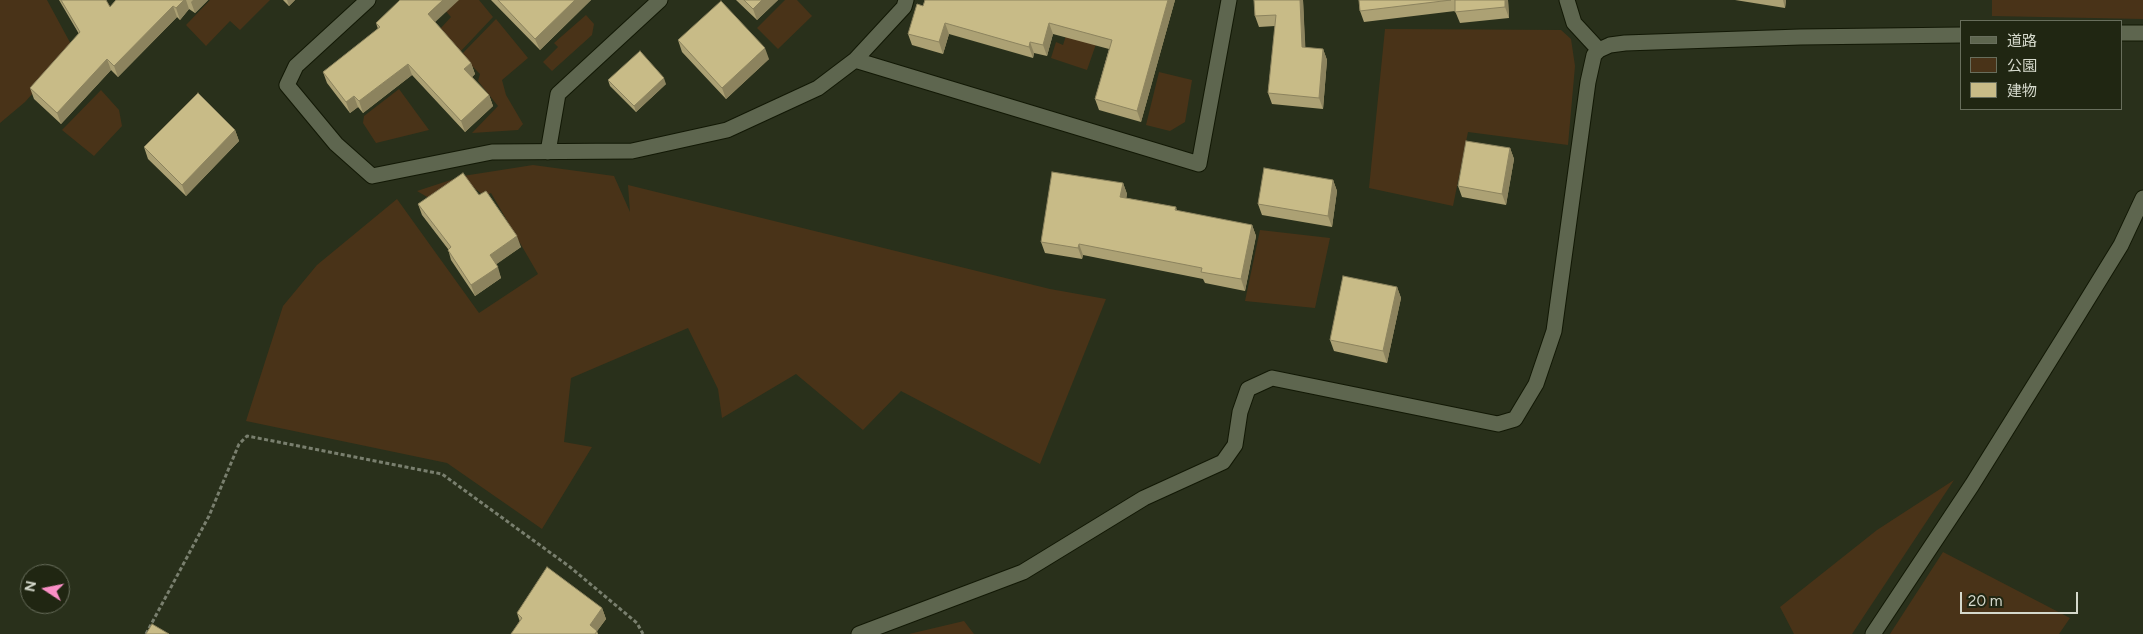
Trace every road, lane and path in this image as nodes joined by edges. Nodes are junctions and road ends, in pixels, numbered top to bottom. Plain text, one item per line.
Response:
1 (368, 0) edge
2 (660, 0) edge
3 (906, 0) edge
4 (1229, 0) edge
5 (1567, 0) edge
6 (2123, 33) edge
7 (2143, 33) edge
8 (1960, 35) edge
9 (1599, 50) junction
10 (855, 60) junction
11 (548, 152) junction
12 (2143, 198) edge
13 (146, 634) edge
14 (643, 634) edge
15 (858, 634) edge
16 (1873, 634) edge

1 - 11 street
2 - 11 street
3 - 10 street
4 - 10 street
5 - 9 street
6 - 7 street
8 - 9 street
9 - 15 street
10 - 11 street
12 - 16 street
13 - 14 path

